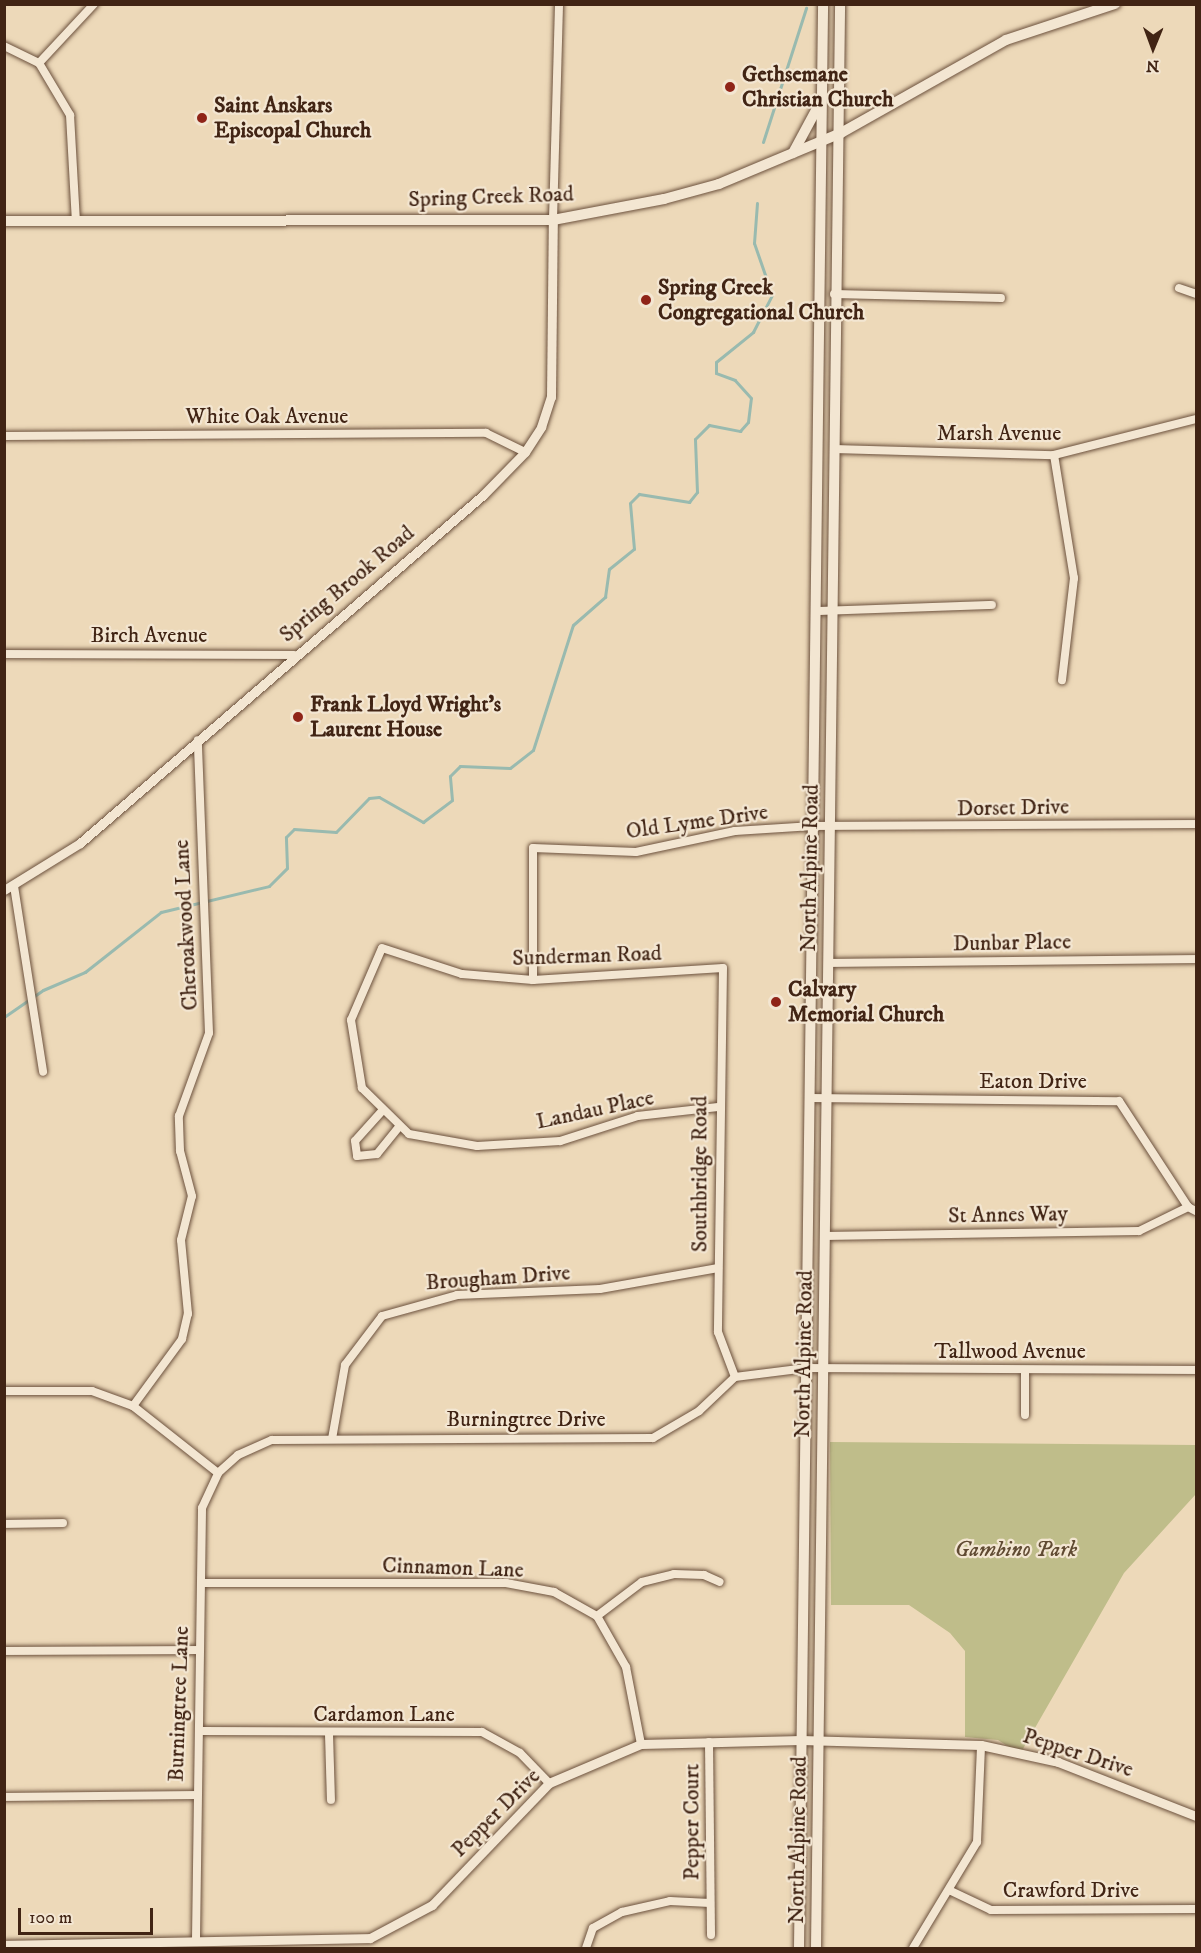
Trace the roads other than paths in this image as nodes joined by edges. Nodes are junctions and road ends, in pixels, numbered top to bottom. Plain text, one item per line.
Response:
1 (94, 4) edge
2 (559, 4) edge
3 (823, 4) edge
4 (840, 4) edge
5 (1115, 4) edge
6 (4, 46) edge
7 (39, 63) junction
8 (823, 95) junction
9 (840, 133) junction
10 (823, 140) junction
11 (793, 153) junction
12 (76, 220) junction
13 (553, 220) junction
14 (4, 221) edge
15 (1179, 288) dead end
16 (834, 294) junction
17 (1197, 294) edge
18 (1001, 298) dead end
19 (1197, 419) edge
20 (4, 436) edge
21 (834, 449) junction
22 (525, 452) junction
23 (1054, 455) junction
24 (992, 605) dead end
25 (833, 610) junction
26 (816, 611) junction
27 (4, 654) edge
28 (294, 655) junction
29 (1062, 680) dead end
30 (198, 740) junction
31 (1197, 824) edge
32 (813, 826) junction
33 (830, 828) junction
34 (9, 888) edge
35 (1197, 959) edge
36 (829, 963) junction
37 (723, 968) joint
38 (533, 980) junction
39 (43, 1072) dead end
40 (810, 1098) junction
41 (827, 1099) junction
42 (718, 1107) junction
43 (382, 1111) junction
44 (400, 1126) junction
45 (409, 1134) joint
46 (1188, 1207) junction
47 (1197, 1211) edge
48 (825, 1236) junction
49 (718, 1268) junction
50 (806, 1368) junction
51 (823, 1369) junction
52 (1197, 1370) edge
53 (1025, 1371) junction
54 (735, 1377) junction
55 (4, 1391) edge
56 (133, 1406) junction
57 (1025, 1415) dead end
58 (332, 1439) junction
59 (218, 1473) junction
60 (63, 1523) dead end
61 (4, 1524) edge
62 (720, 1582) dead end
63 (201, 1583) junction
64 (597, 1616) junction
65 (199, 1650) junction
66 (4, 1651) edge
67 (201, 1731) junction
68 (329, 1734) junction
69 (801, 1740) junction
70 (819, 1740) junction
71 (709, 1742) junction
72 (641, 1744) junction
73 (981, 1745) junction
74 (549, 1783) junction
75 (194, 1796) junction
76 (4, 1797) edge
77 (331, 1800) dead end
78 (1197, 1816) edge
79 (951, 1891) junction
80 (710, 1903) junction
81 (1197, 1908) edge
82 (711, 1935) dead end
83 (196, 1940) junction
84 (4, 1946) edge
85 (586, 1948) edge
86 (799, 1948) edge
87 (816, 1948) edge
88 (913, 1948) edge

1 - 7 street
2 - 13 street
3 - 8 main road, North Alpine Road
4 - 9 main road, North Alpine Road
5 - 9 main road, Spring Creek Road
6 - 7 street
7 - 12 street
8 - 10 main road, North Alpine Road
8 - 11 main road
9 - 10 main road, Spring Creek Road
9 - 16 main road, North Alpine Road
10 - 11 main road, Spring Creek Road
10 - 26 main road, North Alpine Road
11 - 13 main road, Spring Creek Road
12 - 13 main road, Spring Creek Road
12 - 14 main road, Spring Creek Road
13 - 22 street, Spring Brook Road
15 - 17 street
16 - 18 street
16 - 21 main road, North Alpine Road
19 - 23 street, Marsh Avenue
20 - 22 street, White Oak Avenue
21 - 23 street, Marsh Avenue
21 - 25 main road, North Alpine Road
22 - 28 street, Spring Brook Road
23 - 29 street
24 - 25 street
25 - 26 street
25 - 33 main road, North Alpine Road
26 - 32 main road, North Alpine Road
27 - 28 street, Birch Avenue
28 - 30 street, Spring Brook Road
30 - 34 street, Spring Brook Road
30 - 56 street, Cheroakwood Lane
31 - 33 street, Dorset Drive
32 - 33 street, Old Lyme Drive
32 - 38 street, Old Lyme Drive
32 - 40 main road, North Alpine Road
33 - 36 main road, North Alpine Road
34 - 39 street
35 - 36 street, Dunbar Place
36 - 41 main road, North Alpine Road
37 - 38 street, Sunderman Road
37 - 42 street, Southbridge Road
38 - 43 street, Sunderman Road
40 - 41 street, Eaton Drive
40 - 50 main road, North Alpine Road
41 - 46 street, Eaton Drive
41 - 48 main road, North Alpine Road
42 - 45 street, Landau Place
42 - 49 street, Southbridge Road
43 - 44 street, Sunderman Road
43 - 44 street
44 - 45 street, Sunderman Road
46 - 47 street
46 - 48 street, St Annes Way
48 - 51 main road, North Alpine Road
49 - 54 street, Southbridge Road
49 - 58 street, Brougham Drive
50 - 51 street
50 - 54 street
50 - 69 main road, North Alpine Road
51 - 53 street, Tallwood Avenue
51 - 70 main road, North Alpine Road
52 - 53 street, Tallwood Avenue
53 - 57 street
54 - 58 street, Burningtree Drive
55 - 56 street
56 - 59 street
58 - 59 street, Burningtree Drive
59 - 63 street, Burningtree Lane
60 - 61 street
62 - 64 street
63 - 64 street, Cinnamon Lane
63 - 65 street, Burningtree Lane
64 - 72 street
65 - 66 street
65 - 67 street, Burningtree Lane
67 - 68 street, Cardamon Lane
67 - 75 street, Burningtree Lane
68 - 74 street, Cardamon Lane
68 - 77 street
69 - 70 street, Pepper Drive
69 - 71 street, Pepper Drive
69 - 86 main road, North Alpine Road
70 - 73 street, Pepper Drive
70 - 87 main road, North Alpine Road
71 - 72 street, Pepper Drive
71 - 80 street, Pepper Court
72 - 74 street, Pepper Drive
73 - 78 street, Pepper Drive
73 - 79 street
74 - 83 street, Pepper Drive
75 - 76 street
75 - 83 street, Burningtree Lane
79 - 81 street, Crawford Drive
79 - 88 street
80 - 82 street, Pepper Court
80 - 85 street, Pepper Court
83 - 84 street, Pepper Drive

